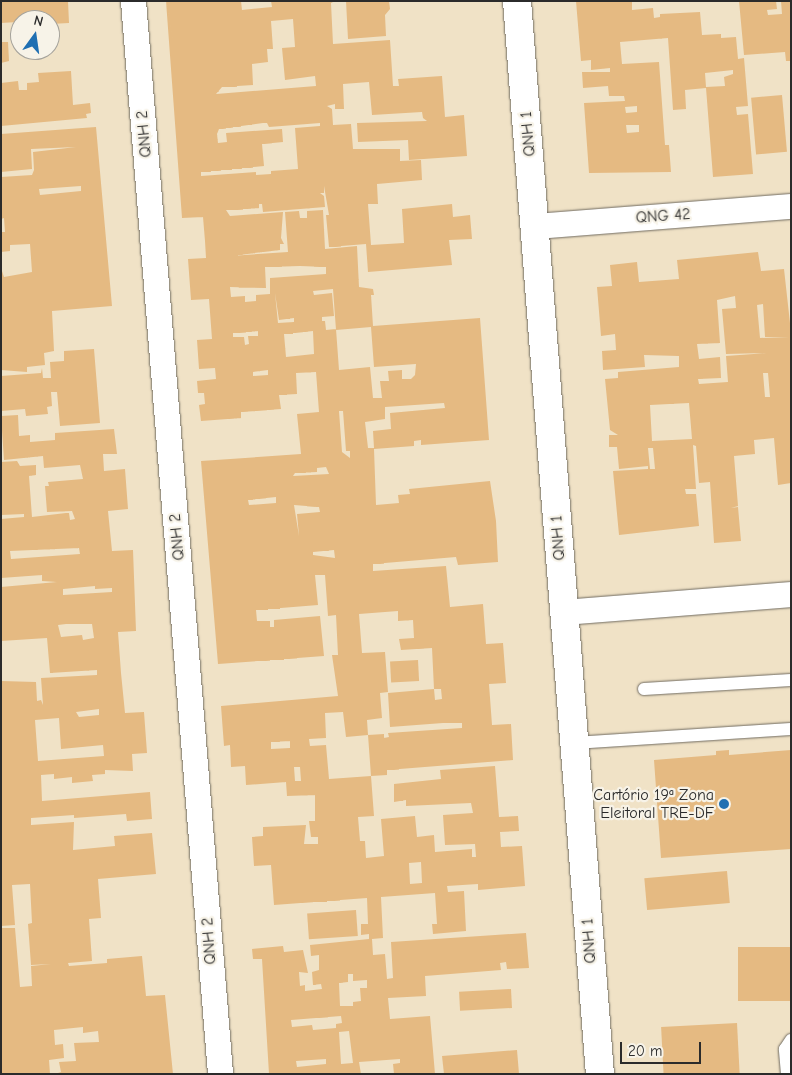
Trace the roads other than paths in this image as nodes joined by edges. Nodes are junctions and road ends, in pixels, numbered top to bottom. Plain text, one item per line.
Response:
1 (133, 1) edge
2 (517, 1) edge
3 (791, 206) edge
4 (535, 226) junction
5 (791, 594) edge
6 (563, 612) junction
7 (791, 680) edge
8 (644, 689) dead end
9 (791, 729) edge
10 (574, 743) junction
11 (791, 1040) edge
12 (220, 1074) edge
13 (600, 1074) edge
14 (787, 1074) edge

1 - 12 street, QNH 2
2 - 4 street, QNH 1
3 - 4 street, QNG 42
4 - 6 street, QNH 1
5 - 6 street
6 - 10 street, QNH 1
7 - 8 lane
9 - 10 lane
10 - 13 street, QNH 1
11 - 14 lane

